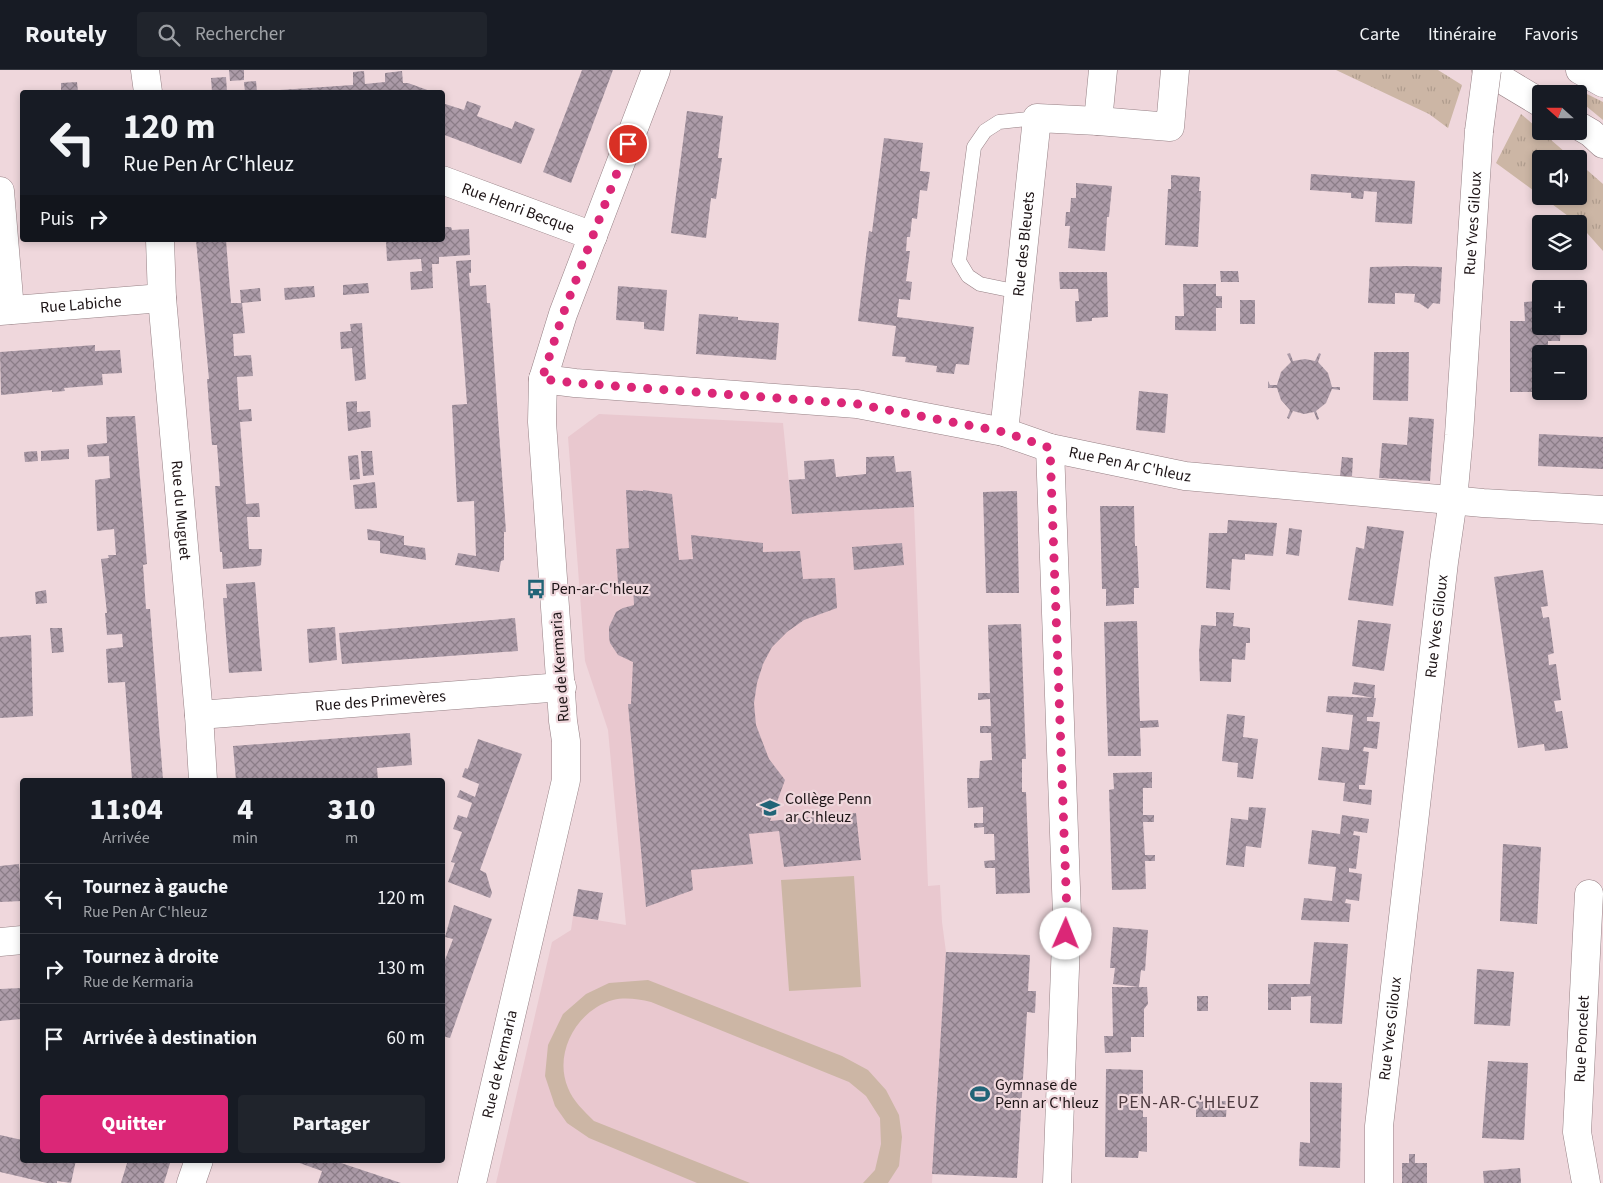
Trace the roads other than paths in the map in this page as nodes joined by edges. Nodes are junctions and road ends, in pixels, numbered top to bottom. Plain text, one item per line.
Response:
1 (145, 70) edge
2 (656, 70) edge
3 (1103, 70) edge
4 (1175, 70) edge
5 (1487, 70) edge
6 (1580, 70) edge
7 (1603, 83) edge
8 (148, 90) edge
9 (1532, 98) edge
10 (1037, 118) junction
11 (1098, 121) junction
12 (1588, 131) edge
13 (1603, 144) edge
14 (445, 181) edge
15 (0, 191) edge
16 (594, 236) junction
17 (160, 242) edge
18 (1019, 292) junction
19 (162, 298) junction
20 (5, 310) edge
21 (542, 379) junction
22 (1004, 432) junction
23 (1050, 448) junction
24 (1453, 500) junction
25 (1603, 510) edge
26 (562, 687) junction
27 (199, 715) junction
28 (202, 778) edge
29 (1590, 894) dead end
30 (20, 940) edge
31 (0, 942) edge
32 (198, 1163) edge
33 (192, 1183) edge
34 (472, 1183) edge
35 (1057, 1183) edge
36 (1379, 1183) edge
37 (1586, 1183) edge

1 - 8 main road
2 - 16 main road, Rue de Kermaria
3 - 11 main road
4 - 11 main road
5 - 9 main road
5 - 24 main road, Rue Yves Giloux, bridge
6 - 7 main road
10 - 11 main road
10 - 18 main road, Rue des Bleuets
10 - 18 lane
12 - 13 main road
14 - 16 main road, Rue Henri Becque
15 - 20 main road
16 - 21 main road, Rue de Kermaria
17 - 19 main road, Rue du Muguet
18 - 22 main road, Rue des Bleuets
19 - 20 main road, Rue Labiche
19 - 27 main road, Rue du Muguet
21 - 22 main road, Rue Pen Ar C'hleuz
21 - 26 main road, Rue de Kermaria
22 - 23 main road, Rue Pen Ar C'hleuz
23 - 24 main road, Rue Pen Ar C'hleuz
23 - 35 main road
24 - 25 main road, Rue Pen Ar C'hleuz
24 - 36 main road, Rue Yves Giloux
26 - 27 main road, Rue des Primevères
26 - 34 main road, Rue de Kermaria
27 - 28 main road, Rue du Muguet
29 - 37 main road, Rue Poncelet
30 - 31 main road
32 - 33 main road

